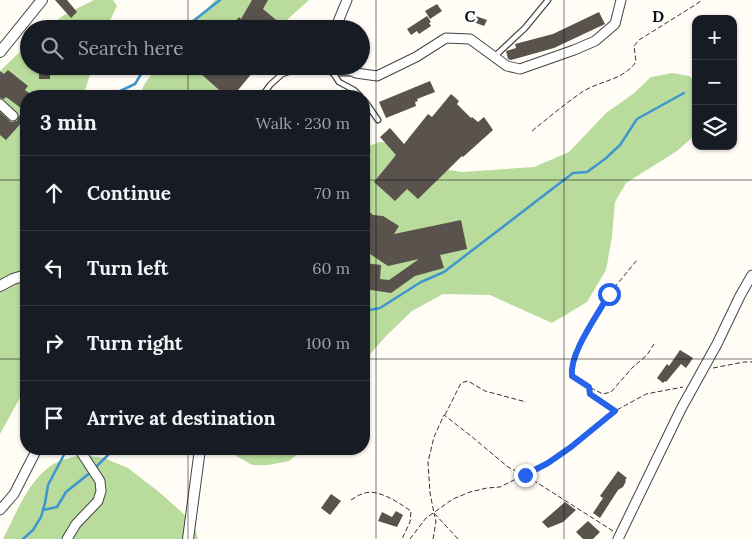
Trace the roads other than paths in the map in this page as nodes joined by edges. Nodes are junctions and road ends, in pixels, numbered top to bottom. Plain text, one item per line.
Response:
1 (42, 0) edge
2 (347, 0) edge
3 (548, 0) edge
4 (621, 0) edge
5 (24, 20) edge
6 (339, 20) edge
7 (20, 25) edge
8 (2, 45) edge
9 (494, 57) junction
10 (281, 75) edge
11 (334, 75) edge
12 (370, 75) edge
13 (266, 90) edge
14 (354, 90) edge
15 (0, 104) edge
16 (370, 108) edge
17 (13, 116) dead end
18 (378, 120) dead end
19 (752, 275) edge
20 (20, 277) edge
21 (0, 286) edge
22 (34, 455) edge
23 (83, 455) edge
24 (199, 455) edge
25 (0, 510) edge
26 (189, 534) edge
27 (619, 537) edge
28 (67, 539) edge

1 - 5 street
2 - 6 street
3 - 9 lane
4 - 9 street
7 - 8 street
9 - 12 street
10 - 13 lane
11 - 14 lane
15 - 17 street
16 - 18 lane
19 - 27 street
20 - 21 street
22 - 25 street
23 - 28 street
24 - 26 street

